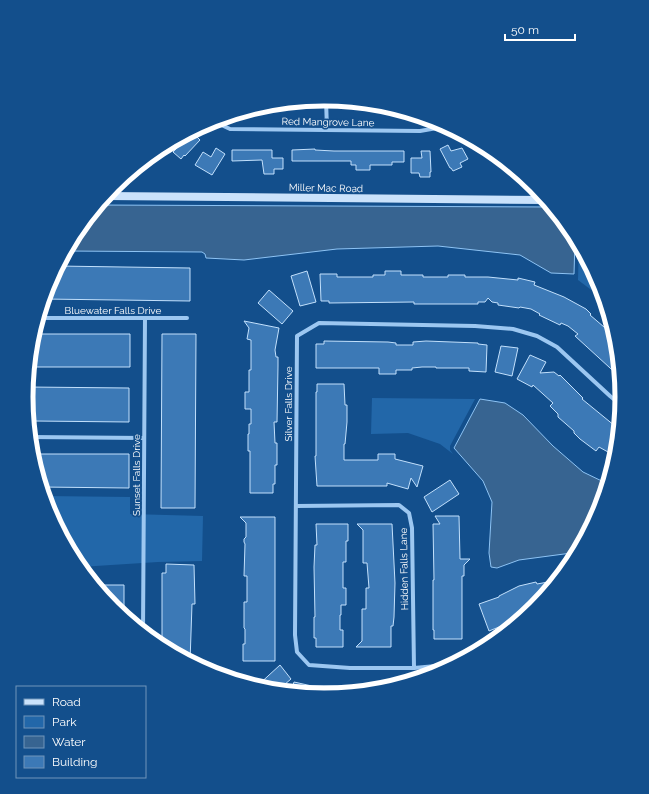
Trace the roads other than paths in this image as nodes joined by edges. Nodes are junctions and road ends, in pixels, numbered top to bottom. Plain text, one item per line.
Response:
1 (326, 106) edge
2 (221, 125) edge
3 (436, 128) edge
4 (326, 130) junction
5 (113, 196) edge
6 (539, 200) edge
7 (44, 318) edge
8 (145, 318) junction
9 (187, 318) dead end
10 (616, 401) edge
11 (35, 437) edge
12 (144, 438) junction
13 (296, 506) junction
14 (142, 624) edge
15 (436, 666) edge
16 (414, 668) junction

1 - 4 street
2 - 4 street, Red Mangrove Lane
3 - 4 street, Red Mangrove Lane
5 - 6 street, Miller Mac Road
7 - 8 street, Bluewater Falls Drive
8 - 9 street, Bluewater Falls Drive
8 - 12 street, Sunset Falls Drive
10 - 13 street, Silver Falls Drive
11 - 12 street
12 - 14 street, Sunset Falls Drive
13 - 16 street, Silver Falls Drive
13 - 16 street, Hidden Falls Lane
15 - 16 street, Silver Falls Drive

